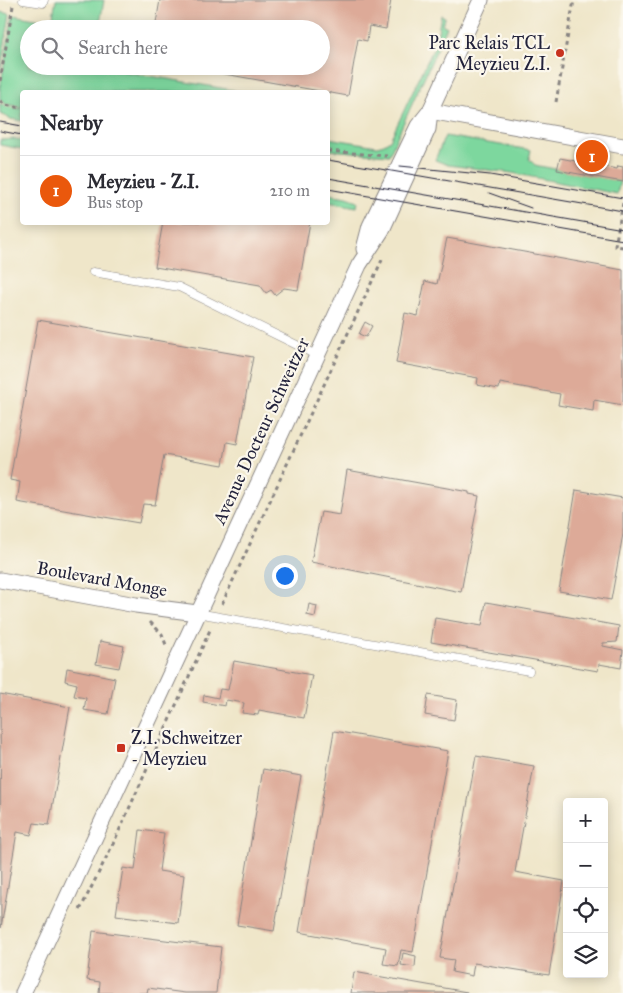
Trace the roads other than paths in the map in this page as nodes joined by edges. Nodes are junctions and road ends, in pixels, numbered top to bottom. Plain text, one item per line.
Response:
1 (23, 0) edge
2 (44, 0) edge
3 (482, 0) edge
4 (430, 111) junction
5 (623, 146) edge
6 (93, 272) dead end
7 (316, 356) junction
8 (0, 580) edge
9 (197, 613) junction
10 (529, 671) dead end
11 (24, 993) edge

1 - 2 lane
3 - 4 street, Avenue Docteur Schweitzer
4 - 5 street
4 - 7 street, Avenue Docteur Schweitzer
6 - 7 lane
7 - 9 street, Avenue Docteur Schweitzer
8 - 9 street, Boulevard Monge
9 - 10 lane
9 - 11 street, Avenue Docteur Schweitzer

